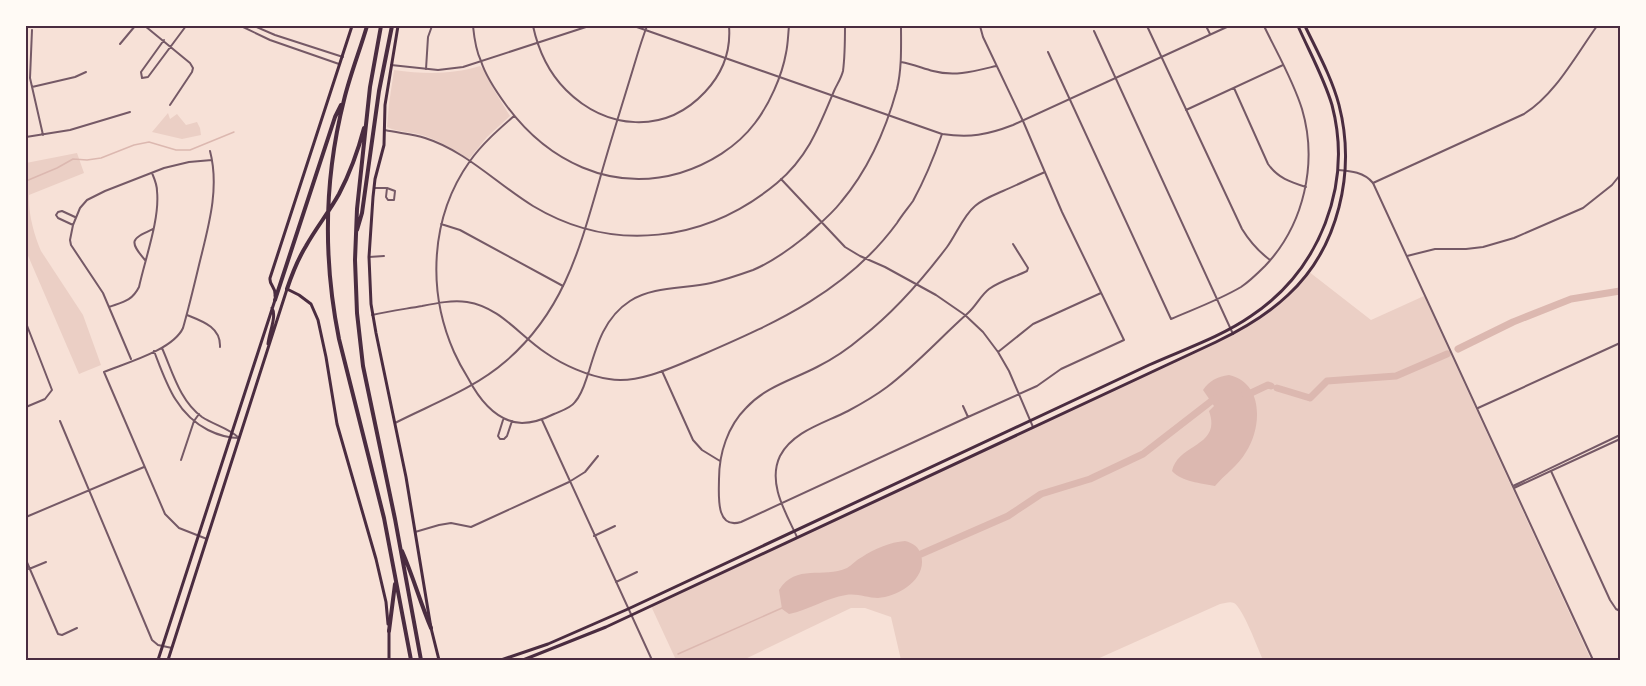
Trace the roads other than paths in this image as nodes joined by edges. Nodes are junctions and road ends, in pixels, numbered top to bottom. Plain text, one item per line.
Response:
1 (135, 26) edge
2 (146, 26) edge
3 (186, 26) edge
4 (242, 26) edge
5 (254, 26) edge
6 (352, 26) edge
7 (367, 26) edge
8 (381, 26) edge
9 (392, 26) edge
10 (398, 26) edge
11 (432, 26) edge
12 (473, 26) edge
13 (533, 26) edge
14 (589, 26) edge
15 (634, 26) edge
16 (729, 26) edge
17 (789, 26) edge
18 (845, 26) edge
19 (901, 26) edge
20 (980, 26) edge
21 (1147, 26) edge
22 (1206, 26) edge
23 (1229, 26) edge
24 (1264, 26) edge
25 (1298, 26) edge
26 (1305, 26) edge
27 (1596, 26) edge
28 (646, 27) edge
29 (32, 30) dead end
30 (251, 31) junction
31 (1094, 31) dead end
32 (1210, 34) junction
33 (164, 40) junction
34 (537, 43) junction
35 (120, 44) dead end
36 (170, 46) junction
37 (1048, 52) dead end
38 (1161, 56) junction
39 (342, 57) junction
40 (726, 59) junction
41 (481, 62) junction
42 (901, 62) junction
43 (340, 64) junction
44 (391, 65) junction
45 (1283, 65) junction
46 (996, 66) junction
47 (426, 69) junction
48 (86, 72) dead end
49 (779, 77) junction
50 (1116, 77) junction
51 (32, 87) junction
52 (1234, 88) junction
53 (832, 96) junction
54 (345, 97) junction
55 (1069, 98) junction
56 (170, 105) dead end
57 (1186, 110) junction
58 (130, 112) dead end
59 (514, 116) junction
60 (888, 116) junction
61 (366, 119) junction
62 (618, 120) junction
63 (1023, 121) junction
64 (385, 130) junction
65 (942, 134) junction
66 (43, 135) junction
67 (26, 137) edge
68 (210, 151) dead end
69 (212, 160) junction
70 (470, 162) junction
71 (1338, 170) junction
72 (1345, 170) junction
73 (1045, 172) junction
74 (152, 173) junction
75 (601, 174) junction
76 (1620, 175) edge
77 (781, 180) junction
78 (1373, 183) junction
79 (1306, 187) junction
80 (374, 188) junction
81 (387, 188) dead end
82 (76, 217) junction
83 (821, 223) junction
84 (441, 224) junction
85 (73, 225) junction
86 (585, 228) junction
87 (153, 229) junction
88 (355, 237) junction
89 (1013, 244) dead end
90 (384, 256) dead end
91 (1407, 256) junction
92 (369, 257) junction
93 (866, 259) junction
94 (145, 260) junction
95 (1270, 260) junction
96 (916, 284) junction
97 (563, 286) junction
98 (287, 289) junction
99 (1101, 293) junction
100 (1218, 299) junction
101 (275, 300) junction
102 (439, 303) junction
103 (109, 307) junction
104 (272, 308) junction
105 (187, 315) junction
106 (372, 315) junction
107 (965, 315) junction
108 (26, 323) edge
109 (1231, 328) junction
110 (1233, 334) junction
111 (528, 339) junction
112 (1620, 344) edge
113 (220, 347) dead end
114 (162, 348) junction
115 (268, 348) junction
116 (154, 351) junction
117 (998, 352) junction
118 (132, 360) junction
119 (662, 370) junction
120 (588, 373) junction
121 (472, 385) junction
122 (1019, 393) junction
123 (963, 406) dead end
124 (26, 407) edge
125 (1478, 408) junction
126 (199, 414) junction
127 (968, 417) junction
128 (503, 419) junction
129 (542, 420) junction
130 (60, 421) dead end
131 (194, 421) junction
132 (512, 421) junction
133 (1030, 421) junction
134 (395, 423) junction
135 (1033, 427) junction
136 (232, 431) junction
137 (1620, 437) edge
138 (230, 438) junction
139 (239, 438) junction
140 (598, 456) dead end
141 (181, 460) dead end
142 (720, 461) junction
143 (144, 467) junction
144 (1550, 470) junction
145 (570, 482) junction
146 (1514, 487) junction
147 (89, 491) junction
148 (782, 504) junction
149 (26, 517) edge
150 (615, 526) dead end
151 (794, 531) junction
152 (415, 532) junction
153 (198, 536) junction
154 (594, 536) junction
155 (797, 537) junction
156 (207, 539) junction
157 (400, 545) junction
158 (26, 560) edge
159 (46, 562) dead end
160 (29, 569) junction
161 (637, 572) dead end
162 (395, 580) junction
163 (616, 582) junction
164 (628, 609) junction
165 (1620, 611) edge
166 (631, 615) junction
167 (78, 628) dead end
168 (431, 628) junction
169 (389, 631) junction
170 (548, 644) junction
171 (162, 647) junction
172 (172, 648) junction
173 (550, 650) junction
174 (158, 660) edge
175 (168, 660) edge
176 (389, 660) edge
177 (411, 660) edge
178 (421, 660) edge
179 (439, 660) edge
180 (501, 660) edge
181 (523, 660) edge
182 (652, 660) edge
183 (1593, 660) edge

1 - 35 street
2 - 33 street
3 - 36 street
4 - 30 street
5 - 30 street
5 - 39 street
6 - 39 main road
7 - 54 highway
8 - 61 highway
9 - 88 highway
10 - 44 main road
11 - 47 street
12 - 41 street
13 - 34 street
14 - 34 street
15 - 28 street
16 - 40 street
17 - 49 street
18 - 53 street
19 - 42 street
20 - 46 street
21 - 38 street
22 - 32 street
23 - 32 street
24 - 45 street
25 - 71 main road
26 - 72 main road
27 - 78 street
28 - 40 street
28 - 62 street
29 - 51 street
30 - 43 street
31 - 50 street
32 - 38 street
33 - 36 street
33 - 36 street
34 - 41 street
34 - 62 street
36 - 56 street
37 - 55 street
38 - 50 street
38 - 57 street
39 - 43 main road
40 - 49 street
40 - 62 street
41 - 47 street
41 - 59 street
42 - 46 street
42 - 60 street
43 - 101 main road
44 - 47 street
44 - 64 main road
45 - 52 street
45 - 79 street
46 - 63 street
48 - 51 street
49 - 53 street
49 - 75 street
50 - 55 street
50 - 100 street
51 - 66 street
52 - 57 street
52 - 79 street
53 - 60 street
53 - 77 street
54 - 101 highway
54 - 162 highway
55 - 63 street
55 - 100 street
57 - 95 street
58 - 66 street
59 - 70 street
59 - 75 street
60 - 65 street
60 - 83 street
61 - 88 highway
61 - 98 highway
62 - 75 street
63 - 65 street
63 - 73 street
64 - 70 street
64 - 80 main road
65 - 93 street
66 - 67 street
68 - 69 street
69 - 74 street
69 - 105 street
70 - 84 street
70 - 86 street
71 - 72 street
71 - 109 main road
72 - 78 street
72 - 110 main road
73 - 96 street
73 - 99 street
74 - 82 street
74 - 87 street
75 - 86 street
76 - 91 street
77 - 83 street
77 - 86 street
78 - 91 street
79 - 95 street
80 - 81 street
80 - 92 main road
82 - 85 street
82 - 85 street
83 - 93 street
83 - 120 street
84 - 97 street
84 - 102 street
85 - 103 street
86 - 97 street
87 - 94 street
87 - 94 street
88 - 157 highway
89 - 107 street
90 - 92 street
91 - 125 street
92 - 106 main road
93 - 96 street
93 - 119 street
94 - 103 street
95 - 100 street
96 - 107 street
96 - 142 street
97 - 111 street
98 - 115 main road
98 - 169 main road
99 - 117 street
99 - 122 street
100 - 109 street
101 - 104 main road
102 - 106 street
102 - 111 street
102 - 121 street
103 - 118 street
104 - 115 main road
104 - 136 main road
105 - 113 street
105 - 114 street
106 - 134 main road
107 - 117 street
107 - 148 street
108 - 124 street
109 - 110 street
109 - 133 main road
110 - 135 main road
111 - 120 street
111 - 121 street
112 - 125 street
114 - 116 street
114 - 126 street
115 - 139 main road
116 - 118 street
116 - 131 street
117 - 122 street
118 - 143 street
119 - 120 street
119 - 142 street
120 - 129 street
121 - 128 street
121 - 134 street
122 - 127 street
122 - 133 street
123 - 127 street
125 - 146 street
126 - 131 street
126 - 136 street
127 - 148 street
128 - 132 street
128 - 132 street
129 - 132 street
129 - 145 street
130 - 147 street
131 - 138 street
131 - 141 street
133 - 135 street
133 - 151 main road
134 - 152 main road
135 - 155 main road
136 - 138 main road
136 - 139 street
137 - 144 street
138 - 139 street
138 - 153 main road
139 - 156 main road
140 - 145 street
142 - 148 street
143 - 147 street
143 - 153 street
144 - 146 street
144 - 165 street
145 - 152 street
145 - 154 street
146 - 183 street
147 - 149 street
147 - 171 street
148 - 151 street
150 - 154 street
151 - 155 street
151 - 164 main road
152 - 168 main road
153 - 156 street
153 - 171 main road
154 - 163 street
155 - 166 main road
156 - 172 main road
157 - 168 highway
157 - 178 highway
158 - 160 street
159 - 160 street
160 - 167 street
161 - 163 street
162 - 169 highway
162 - 177 highway
163 - 164 street
164 - 166 street
164 - 170 main road
166 - 173 main road
166 - 182 street
168 - 179 main road
169 - 176 main road
170 - 173 main road
170 - 180 main road
171 - 172 street
171 - 174 main road
172 - 175 main road
173 - 181 main road

